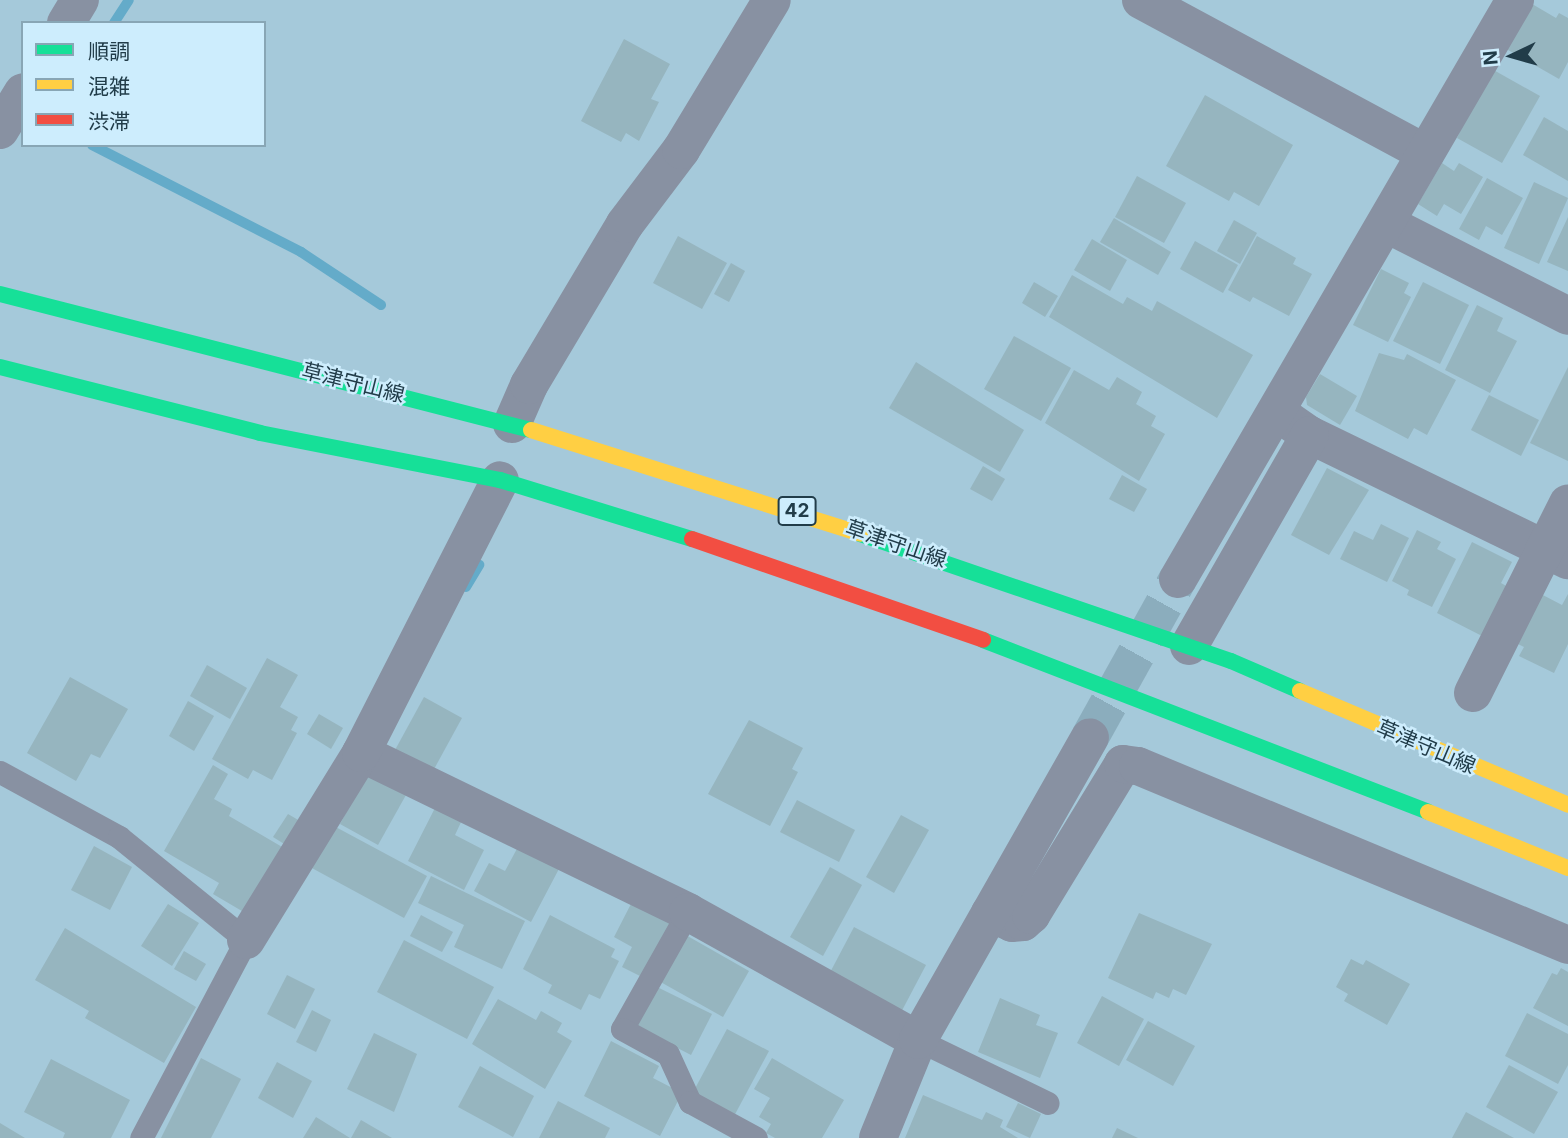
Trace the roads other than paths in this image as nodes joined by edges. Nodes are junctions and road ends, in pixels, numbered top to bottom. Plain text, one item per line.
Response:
1 (80, 0) edge
2 (772, 0) edge
3 (1141, 0) edge
4 (1515, 0) edge
5 (67, 21) edge
6 (21, 95) edge
7 (0, 130) edge
8 (1426, 153) junction
9 (1387, 224) junction
10 (0, 294) edge
11 (1568, 316) edge
12 (0, 367) edge
13 (1278, 413) junction
14 (512, 424) junction
15 (1311, 435) junction
16 (500, 480) junction
17 (1568, 503) edge
18 (1556, 554) edge
19 (1178, 579) tunnel mouth
20 (1189, 646) junction
21 (1473, 693) dead end
22 (1090, 737) tunnel mouth
23 (361, 752) junction
24 (0, 772) edge
25 (1568, 805) edge
26 (1568, 868) edge
27 (688, 912) junction
28 (990, 913) junction
29 (246, 940) junction
30 (1568, 945) edge
31 (918, 1040) junction
32 (1048, 1103) dead end
33 (141, 1138) edge
34 (756, 1138) edge
35 (878, 1138) edge

1 - 5 street
2 - 14 street
3 - 8 street
4 - 8 street
6 - 7 street
8 - 9 street
9 - 11 street
9 - 13 street
10 - 14 main road, 草津守山線 / 42
12 - 16 main road
13 - 15 street
13 - 19 street
14 - 20 main road, 草津守山線 / 42
15 - 18 street
15 - 20 street
16 - 23 street
16 - 26 main road
17 - 18 street
18 - 21 street
20 - 25 main road, 草津守山線 / 42
22 - 28 street
23 - 27 street
23 - 29 street
24 - 29 lane
27 - 31 street
27 - 34 lane
28 - 30 street
28 - 31 street
29 - 33 lane
31 - 32 lane
31 - 35 street

